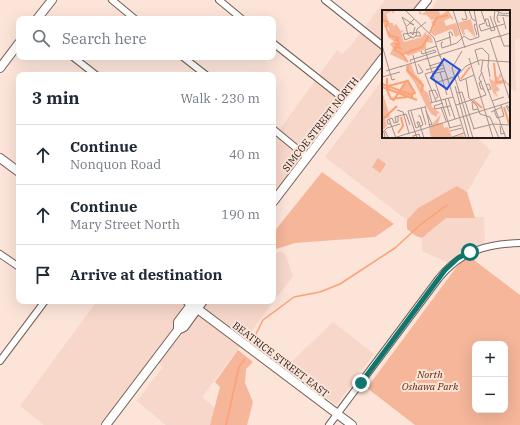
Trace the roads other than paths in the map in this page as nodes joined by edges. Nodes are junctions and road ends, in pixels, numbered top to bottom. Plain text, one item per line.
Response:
1 (52, 0) edge
2 (112, 0) edge
3 (219, 0) edge
4 (325, 0) edge
5 (426, 0) edge
6 (419, 10) edge
7 (39, 16) edge
8 (131, 16) edge
9 (238, 16) edge
10 (276, 45) edge
11 (382, 45) edge
12 (16, 47) edge
13 (382, 59) edge
14 (77, 60) edge
15 (187, 60) edge
16 (0, 68) edge
17 (92, 72) edge
18 (202, 72) edge
19 (349, 103) junction
20 (276, 131) edge
21 (307, 157) junction
22 (0, 158) edge
23 (16, 170) edge
24 (276, 198) edge
25 (520, 243) edge
26 (0, 254) edge
27 (16, 265) edge
28 (43, 304) edge
29 (193, 304) edge
30 (0, 361) edge
31 (338, 414) junction
32 (106, 425) edge
33 (329, 425) edge
34 (352, 425) edge

1 - 7 main road
2 - 8 street
3 - 9 street
4 - 11 street
5 - 6 main road
10 - 19 street
12 - 16 main road
13 - 19 main road, SIMCOE STREET NORTH
14 - 17 street
15 - 18 street
19 - 21 main road, SIMCOE STREET NORTH
20 - 21 street
21 - 24 main road, SIMCOE STREET NORTH
22 - 23 main road
25 - 31 street
26 - 27 street
28 - 30 street
29 - 31 main road, BEATRICE STREET EAST
29 - 32 main road
31 - 33 street
31 - 34 main road, BEATRICE STREET EAST

